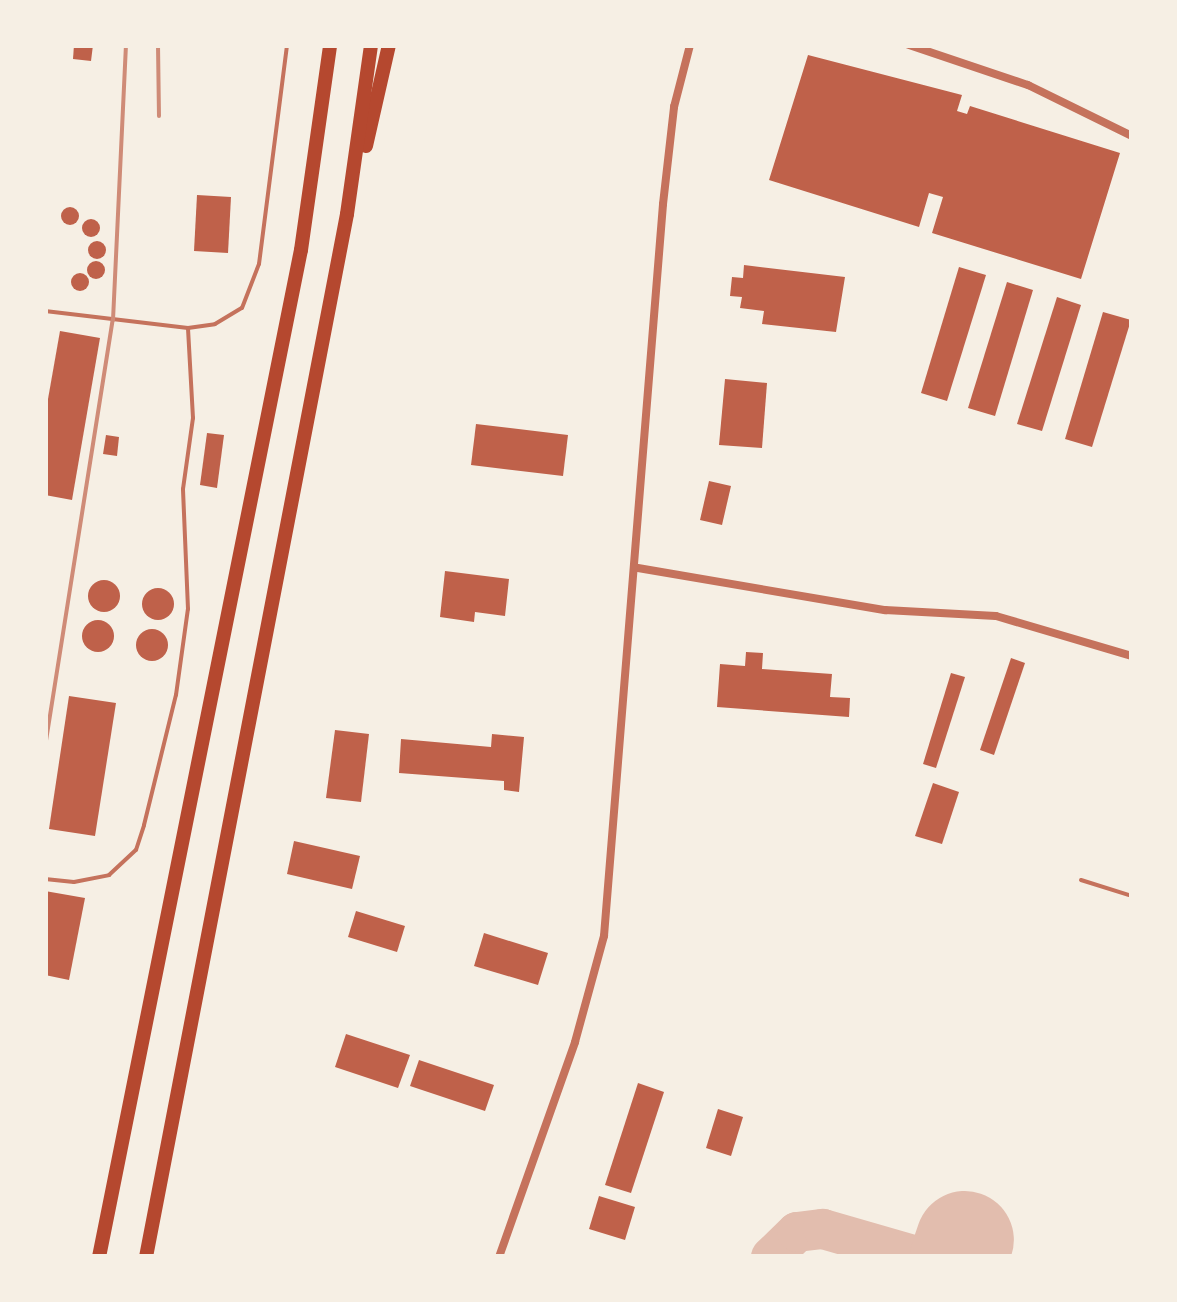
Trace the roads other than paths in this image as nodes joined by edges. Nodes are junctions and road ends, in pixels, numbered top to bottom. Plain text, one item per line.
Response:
1 (287, 45) edge
2 (322, 45) edge
3 (330, 45) edge
4 (370, 45) edge
5 (389, 45) edge
6 (690, 45) edge
7 (909, 45) edge
8 (320, 121) junction
9 (1132, 136) edge
10 (347, 214) junction
11 (45, 310) edge
12 (188, 328) junction
13 (638, 568) junction
14 (1132, 656) edge
15 (45, 879) edge
16 (1080, 880) dead end
17 (1132, 896) edge
18 (99, 1257) edge
19 (146, 1257) edge
20 (499, 1257) edge

1 - 12 lane
2 - 8 highway
3 - 8 highway
4 - 10 highway
5 - 10 highway
6 - 13 street
7 - 9 street
8 - 18 highway
10 - 19 highway
11 - 12 lane
12 - 15 lane
13 - 14 street
13 - 20 street
16 - 17 lane

